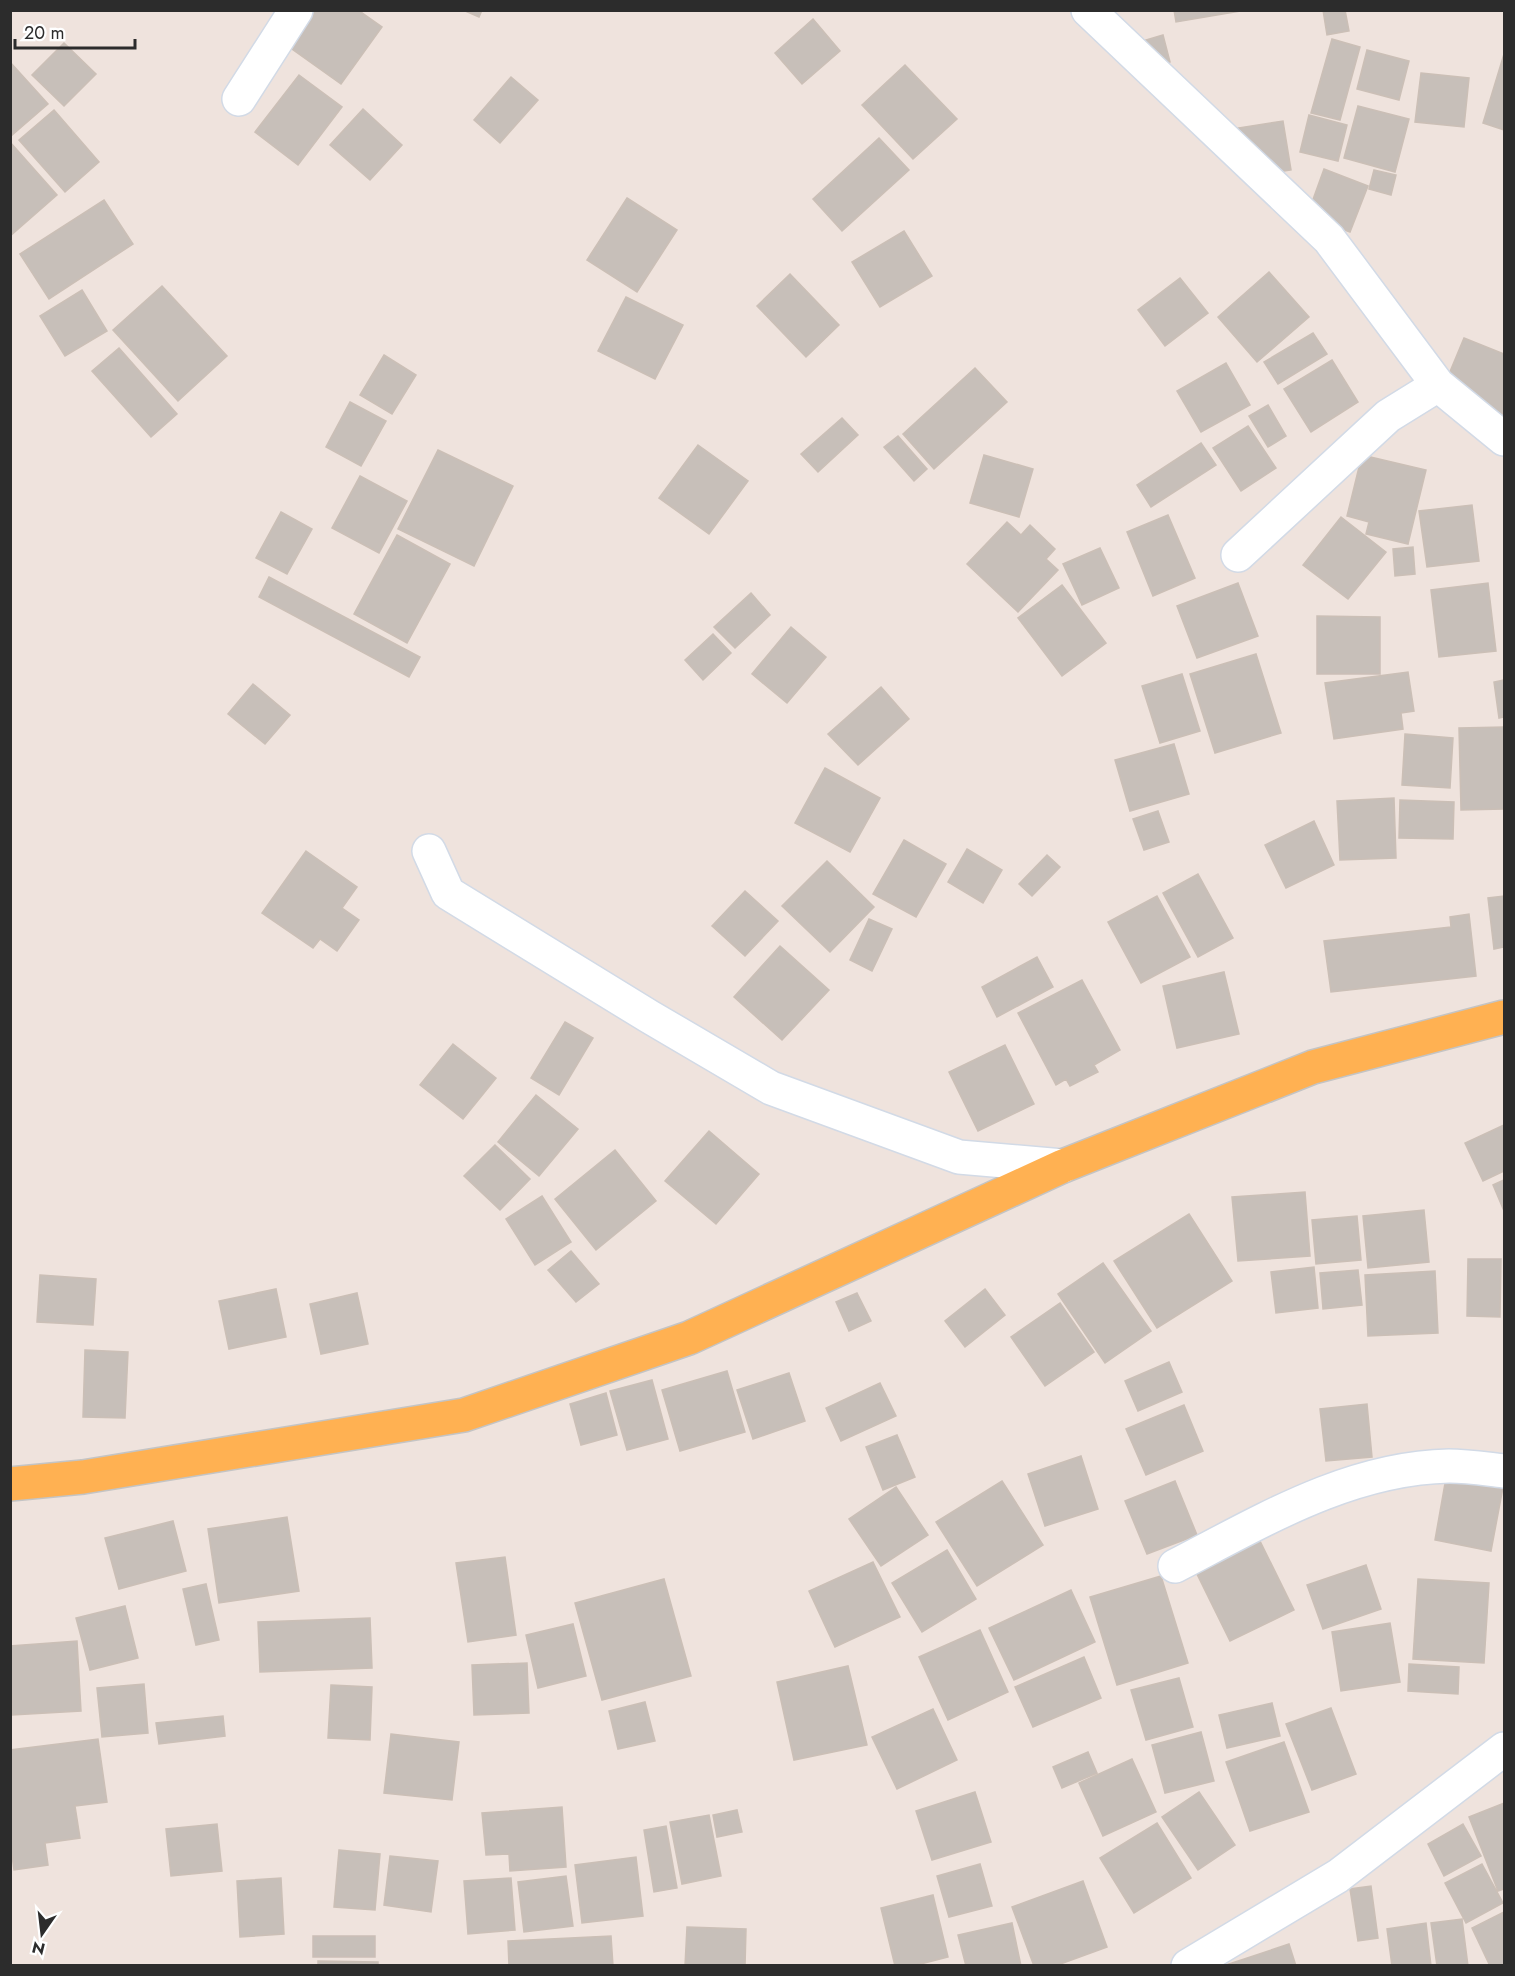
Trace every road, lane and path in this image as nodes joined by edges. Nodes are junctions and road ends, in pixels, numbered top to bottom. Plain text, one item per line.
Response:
1 (296, 10) edge
2 (1088, 10) edge
3 (239, 99) dead end
4 (1438, 385) junction
5 (1504, 439) edge
6 (1238, 555) dead end
7 (429, 851) dead end
8 (1504, 1017) edge
9 (1063, 1166) junction
10 (1504, 1471) edge
11 (10, 1484) edge
12 (1175, 1566) dead end
13 (1504, 1749) edge
14 (1188, 1965) edge

1 - 3 street
2 - 4 street
4 - 5 street
4 - 6 street
7 - 9 street
8 - 9 main road
9 - 11 main road
10 - 12 street
13 - 14 street

